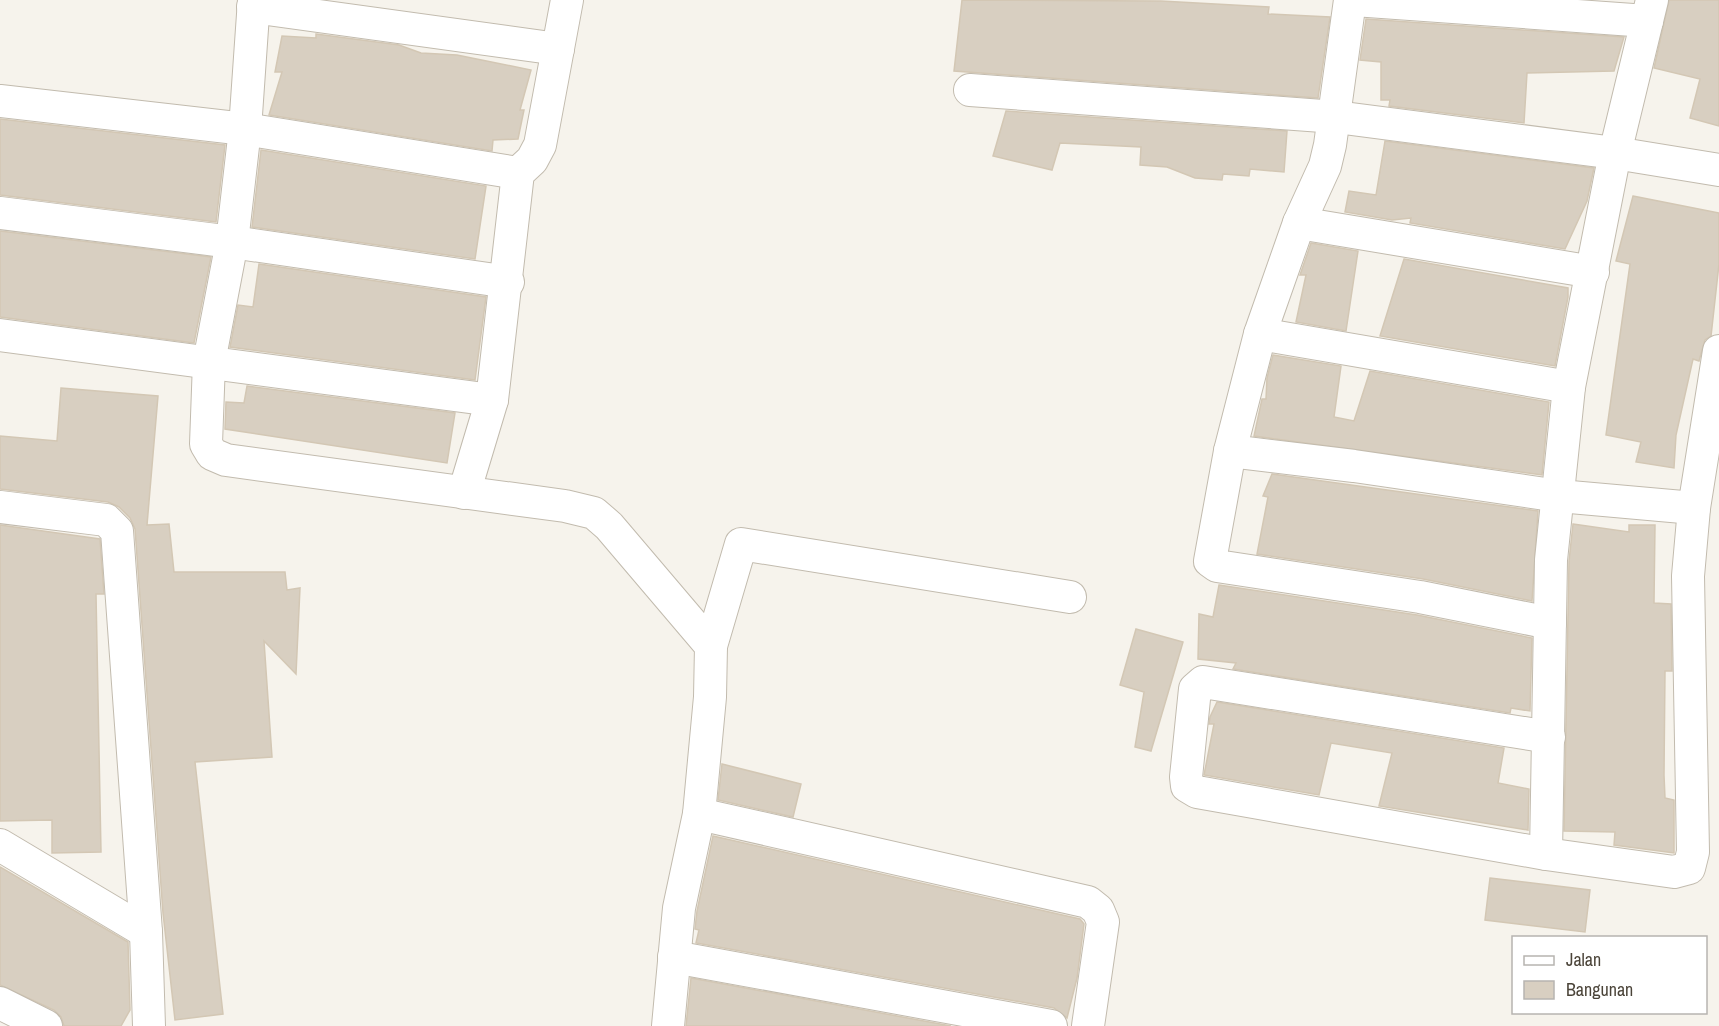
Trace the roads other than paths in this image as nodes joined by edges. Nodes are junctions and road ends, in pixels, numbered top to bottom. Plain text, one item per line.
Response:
1 (567, 0) edge
2 (1352, 0) edge
3 (253, 3) edge
4 (1649, 10) edge
5 (558, 49) junction
6 (970, 90) dead end
7 (0, 101) edge
8 (1336, 117) junction
9 (245, 129) junction
10 (1616, 153) junction
11 (1719, 170) edge
12 (518, 173) junction
13 (0, 213) edge
14 (1299, 223) junction
15 (232, 242) junction
16 (1593, 272) junction
17 (508, 282) junction
18 (1260, 334) junction
19 (0, 335) edge
20 (1719, 351) edge
21 (209, 362) junction
22 (1569, 387) junction
23 (492, 400) junction
24 (1230, 452) junction
25 (464, 493) junction
26 (1559, 496) junction
27 (0, 507) edge
28 (1694, 508) junction
29 (1070, 597) dead end
30 (1550, 623) junction
31 (711, 646) junction
32 (1549, 737) junction
33 (699, 814) junction
34 (0, 845) edge
35 (1546, 854) junction
36 (147, 932) junction
37 (674, 957) junction
38 (0, 1003) edge
39 (46, 1026) edge
40 (149, 1026) edge
41 (668, 1026) edge
42 (1051, 1026) edge
43 (1088, 1026) edge

1 - 5 street
2 - 4 street
2 - 8 street
3 - 5 street
3 - 9 street
4 - 10 street
5 - 12 street
6 - 8 street
7 - 9 street
8 - 10 street
8 - 14 street
9 - 12 street
9 - 15 street
10 - 11 street
10 - 16 street
12 - 17 street
13 - 15 street
14 - 16 street
14 - 18 street
15 - 17 street
15 - 21 street
16 - 22 street
17 - 23 street
18 - 22 street
18 - 24 street
19 - 21 street
20 - 28 street
21 - 23 street
21 - 25 street
22 - 26 street
23 - 25 street
24 - 26 street
24 - 30 street
25 - 31 street
26 - 28 street
26 - 30 street
27 - 36 street
28 - 35 street
29 - 31 street
30 - 32 street
31 - 33 street
32 - 35 street
32 - 35 street
33 - 37 street
33 - 43 street
34 - 36 street
36 - 40 street
37 - 41 street
37 - 42 street
38 - 39 street

